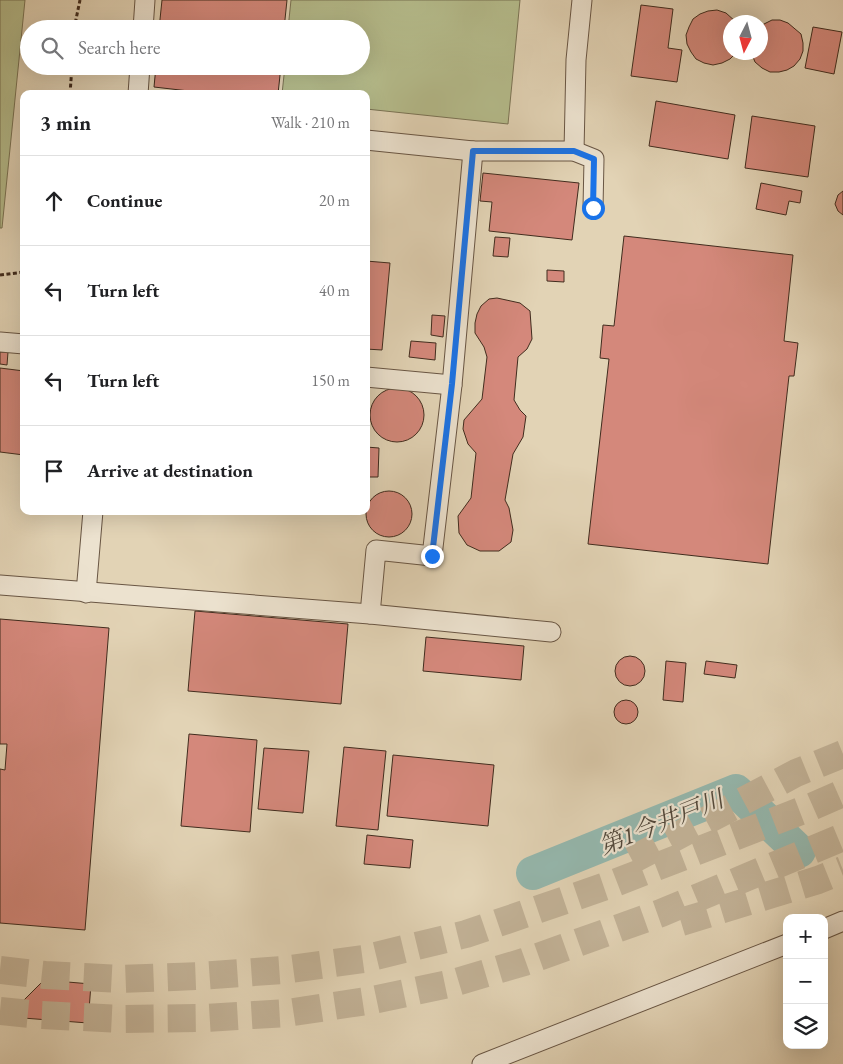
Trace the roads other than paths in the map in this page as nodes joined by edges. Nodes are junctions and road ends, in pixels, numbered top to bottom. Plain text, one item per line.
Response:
1 (145, 0) edge
2 (582, 0) edge
3 (144, 20) edge
4 (139, 75) edge
5 (138, 90) edge
6 (370, 140) edge
7 (473, 151) junction
8 (574, 151) junction
9 (593, 208) dead end
10 (0, 342) edge
11 (20, 344) edge
12 (370, 377) edge
13 (452, 384) junction
14 (93, 515) edge
15 (0, 585) edge
16 (86, 593) junction
17 (370, 614) junction
18 (551, 632) dead end
19 (843, 922) edge
20 (828, 928) edge
21 (783, 946) edge
22 (482, 1064) edge

1 - 3 street
2 - 8 street
4 - 5 street
6 - 7 street
7 - 8 street
7 - 13 street
8 - 9 street
10 - 11 street
12 - 13 street
13 - 17 street
14 - 16 street
15 - 16 street
16 - 17 street
17 - 18 street
19 - 20 street
21 - 22 street

